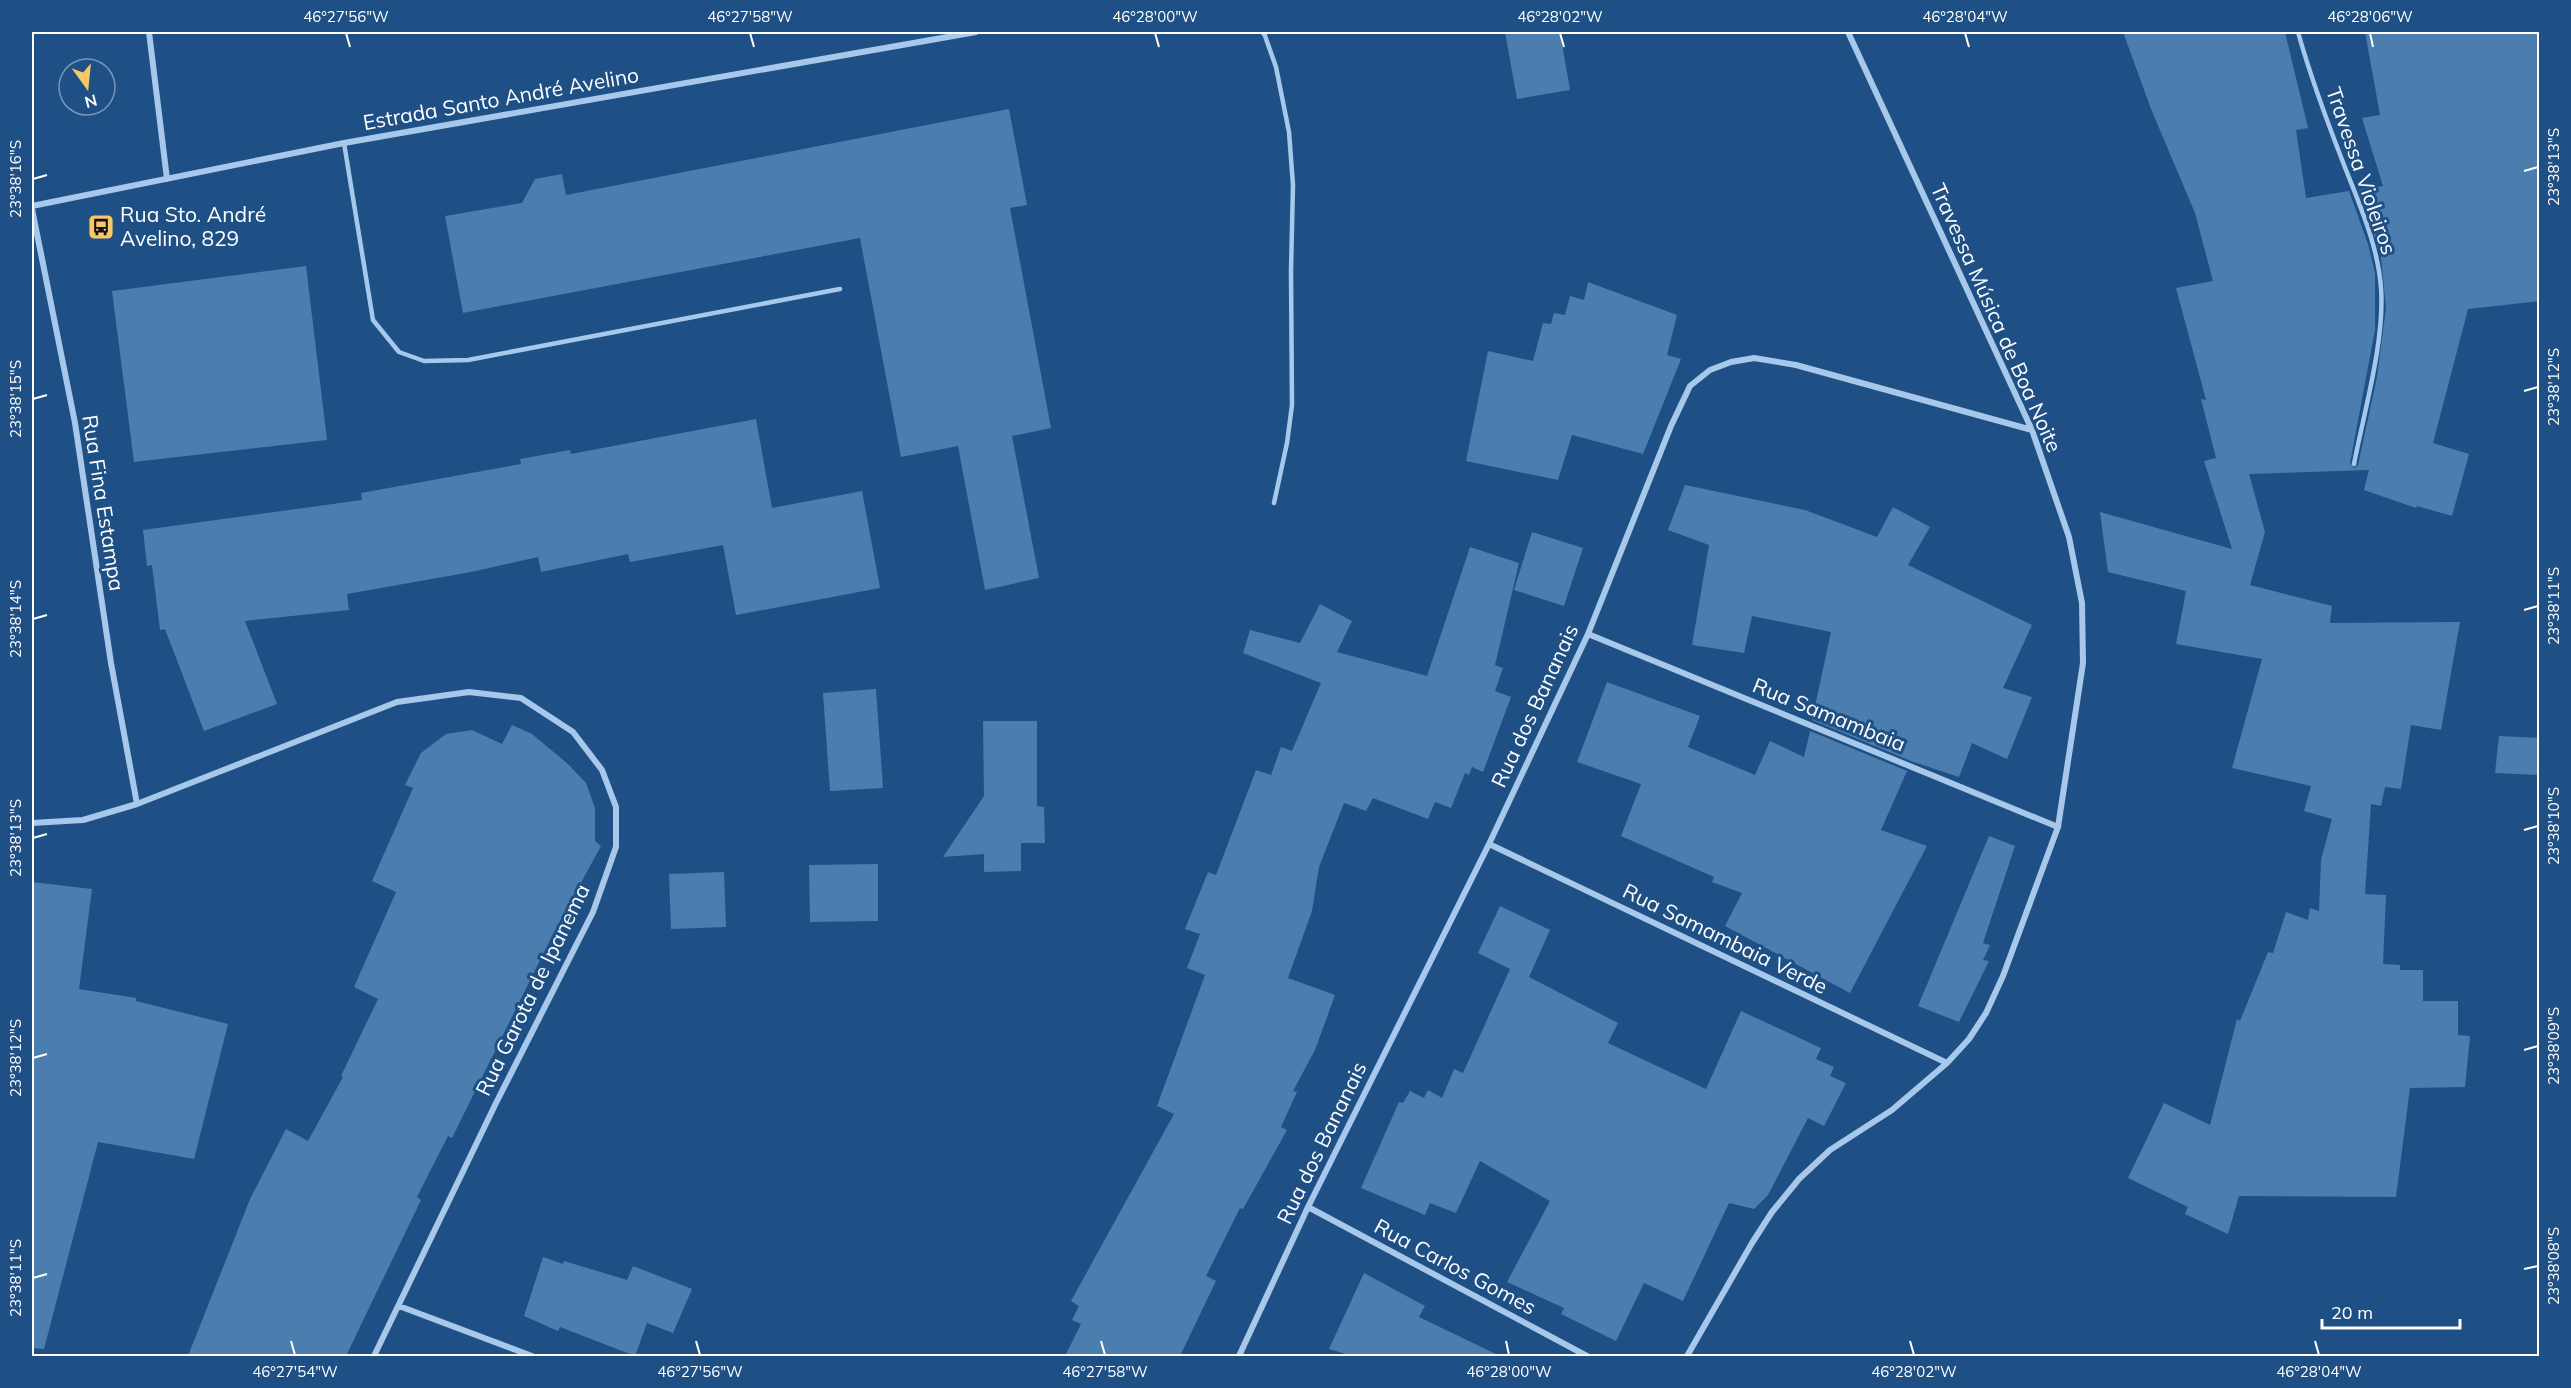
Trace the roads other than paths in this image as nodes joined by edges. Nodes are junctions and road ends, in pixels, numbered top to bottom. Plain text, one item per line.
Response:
1 (149, 32) edge
2 (976, 32) edge
3 (1264, 32) edge
4 (1848, 32) edge
5 (2298, 32) edge
6 (344, 143) junction
7 (167, 179) junction
8 (32, 207) edge
9 (840, 289) dead end
10 (2032, 430) junction
11 (2354, 464) dead end
12 (1274, 503) dead end
13 (1588, 634) junction
14 (137, 804) junction
15 (32, 823) edge
16 (2058, 827) junction
17 (1489, 844) junction
18 (1947, 1063) junction
19 (1308, 1207) junction
20 (399, 1306) junction
21 (374, 1356) edge
22 (532, 1356) edge
23 (1239, 1356) edge
24 (1587, 1356) edge
25 (1687, 1356) edge

1 - 7 street
2 - 6 street, Estrada Santo André Avelino
3 - 12 lane
4 - 10 street, Travessa Música de Boa Noite
5 - 11 lane, Travessa Violeiros
6 - 7 street, Estrada Santo André Avelino
6 - 9 lane
7 - 8 street, Estrada Santo André Avelino
8 - 14 street, Rua Fina Estampa
10 - 13 street, Rua dos Bananais
10 - 16 street, Travessa Música de Boa Noite
13 - 16 street, Rua Samambaia
13 - 17 street, Rua dos Bananais
14 - 15 street, Rua Garota de Ipanema
14 - 20 street, Rua Garota de Ipanema
16 - 18 street, Travessa Música de Boa Noite
17 - 18 street, Rua Samambaia Verde
17 - 19 street, Rua dos Bananais
18 - 25 street, Travessa Música de Boa Noite
19 - 23 street, Rua dos Bananais
19 - 24 street, Rua Carlos Gomes
20 - 21 street, Rua Garota de Ipanema
20 - 22 street

